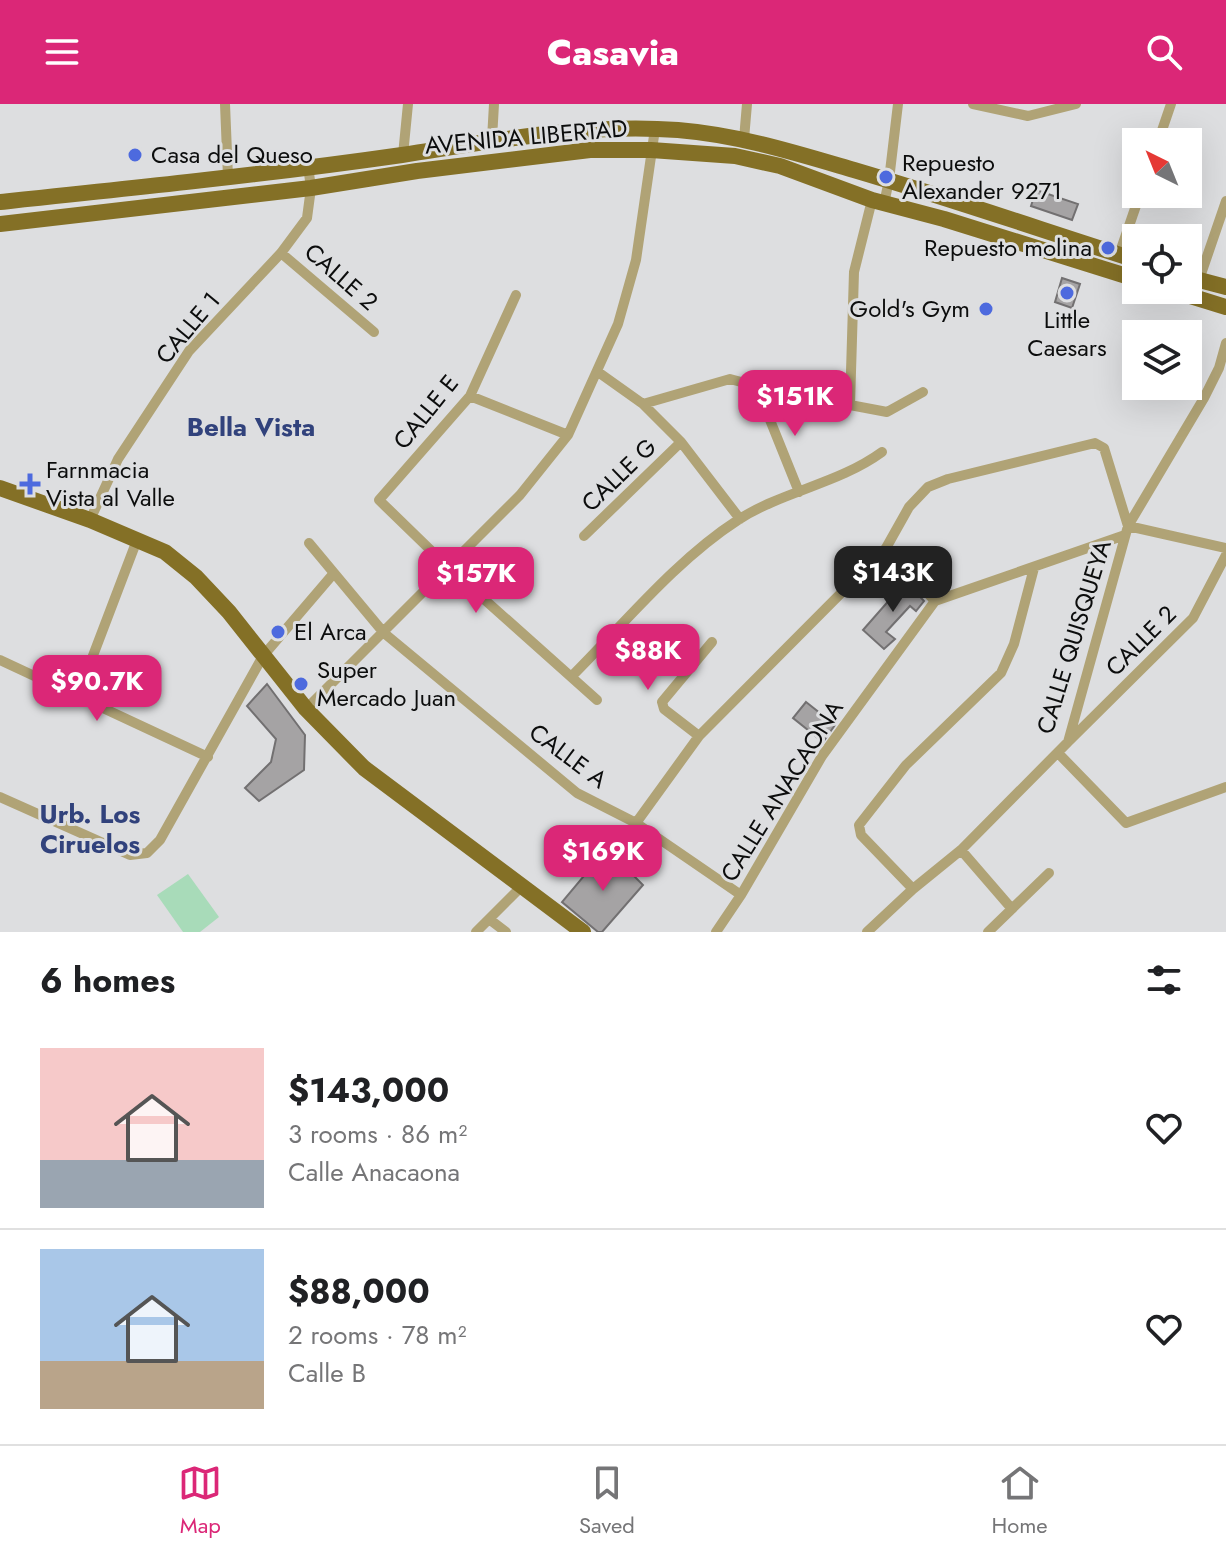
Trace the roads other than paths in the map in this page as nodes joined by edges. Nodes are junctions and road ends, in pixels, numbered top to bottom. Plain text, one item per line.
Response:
1 (225, 104) edge
2 (408, 104) edge
3 (494, 104) edge
4 (747, 104) edge
5 (898, 104) edge
6 (974, 104) edge
7 (1076, 104) edge
8 (1171, 104) edge
9 (1163, 128) edge
10 (655, 129) junction
11 (492, 139) junction
12 (744, 139) junction
13 (651, 150) junction
14 (403, 155) junction
15 (308, 166) junction
16 (228, 177) junction
17 (889, 180) junction
18 (311, 188) junction
19 (1226, 201) edge
20 (0, 202) edge
21 (878, 202) junction
22 (1135, 208) edge
23 (0, 224) edge
24 (281, 253) junction
25 (1119, 255) junction
26 (1122, 256) edge
27 (1202, 257) edge
28 (1122, 275) edge
29 (1202, 280) edge
30 (1226, 287) edge
31 (516, 295) dead end
32 (1202, 300) edge
33 (1226, 307) edge
34 (374, 332) dead end
35 (1226, 343) edge
36 (598, 372) junction
37 (769, 388) junction
38 (923, 392) dead end
39 (470, 396) junction
40 (643, 404) junction
41 (848, 406) junction
42 (568, 435) junction
43 (681, 442) junction
44 (882, 452) dead end
45 (0, 488) edge
46 (799, 492) junction
47 (740, 519) junction
48 (90, 520) junction
49 (1126, 530) junction
50 (584, 536) dead end
51 (137, 540) junction
52 (309, 543) dead end
53 (886, 548) junction
54 (1226, 548) edge
55 (1226, 555) edge
56 (448, 567) junction
57 (1034, 568) junction
58 (334, 573) junction
59 (935, 601) junction
60 (384, 633) junction
61 (712, 642) dead end
62 (263, 656) junction
63 (0, 660) edge
64 (572, 676) junction
65 (78, 695) junction
66 (597, 700) dead end
67 (306, 709) junction
68 (699, 736) junction
69 (1068, 742) junction
70 (1058, 753) junction
71 (208, 757) junction
72 (1226, 787) edge
73 (0, 797) edge
74 (636, 823) junction
75 (961, 850) junction
76 (1049, 873) dead end
77 (522, 886) junction
78 (913, 889) junction
79 (741, 895) junction
80 (1012, 909) junction
81 (489, 919) junction
82 (476, 932) edge
83 (506, 932) edge
84 (583, 932) edge
85 (716, 932) edge
86 (867, 932) edge
87 (988, 932) edge

1 - 16 street
2 - 14 street
3 - 11 street
4 - 12 street
5 - 17 street
6 - 7 street
8 - 9 street
10 - 11 main road, AVENIDA LIBERTAD
10 - 12 main road, AVENIDA LIBERTAD
10 - 13 street
11 - 14 main road, AVENIDA LIBERTAD
12 - 17 main road, AVENIDA LIBERTAD
13 - 18 main road, AVENIDA LIBERTAD
13 - 21 main road, AVENIDA LIBERTAD
13 - 36 street
14 - 15 main road, AVENIDA LIBERTAD
15 - 16 main road, AVENIDA LIBERTAD
15 - 18 street, CALLE 1
16 - 20 main road, AVENIDA LIBERTAD
17 - 21 street
17 - 25 main road, AVENIDA LIBERTAD
18 - 23 main road, AVENIDA LIBERTAD
18 - 24 street, CALLE 1
19 - 27 street
21 - 28 main road, AVENIDA LIBERTAD
21 - 41 street
22 - 25 street
24 - 34 street, CALLE 2
24 - 48 street, CALLE 1
25 - 26 main road, AVENIDA LIBERTAD
29 - 30 main road
31 - 39 street, CALLE E
32 - 33 main road
35 - 49 street, CALLE QUISQUEYA
36 - 40 street
36 - 42 street
37 - 40 street
37 - 41 street
37 - 46 street
38 - 41 street
39 - 42 street
39 - 56 street, CALLE E
40 - 43 street
42 - 56 street
43 - 47 street
43 - 50 street, CALLE G
44 - 46 street
45 - 48 main road
46 - 47 street
47 - 64 street
48 - 51 main road
49 - 53 street
49 - 54 street
49 - 57 street
49 - 69 street, CALLE QUISQUEYA
51 - 62 main road
51 - 65 street
52 - 58 street, CALLE A
53 - 59 street
53 - 68 street
55 - 69 street, CALLE 2
56 - 60 street
56 - 64 street
57 - 59 street
57 - 78 street
58 - 60 street, CALLE A
58 - 62 street
59 - 79 street, CALLE ANACAONA
60 - 67 street
60 - 74 street, CALLE A
61 - 68 street
62 - 67 main road
62 - 71 street
63 - 65 street
64 - 66 street
65 - 71 street
67 - 77 main road
68 - 74 street
69 - 70 street, CALLE QUISQUEYA
70 - 72 street
70 - 75 street, CALLE QUISQUEYA
71 - 73 street
74 - 79 street, CALLE A
75 - 78 street, CALLE QUISQUEYA
75 - 80 street
76 - 80 street
77 - 81 street
77 - 84 main road
78 - 86 street, CALLE QUISQUEYA
79 - 85 street, CALLE ANACAONA
80 - 87 street
81 - 82 street
81 - 83 street

